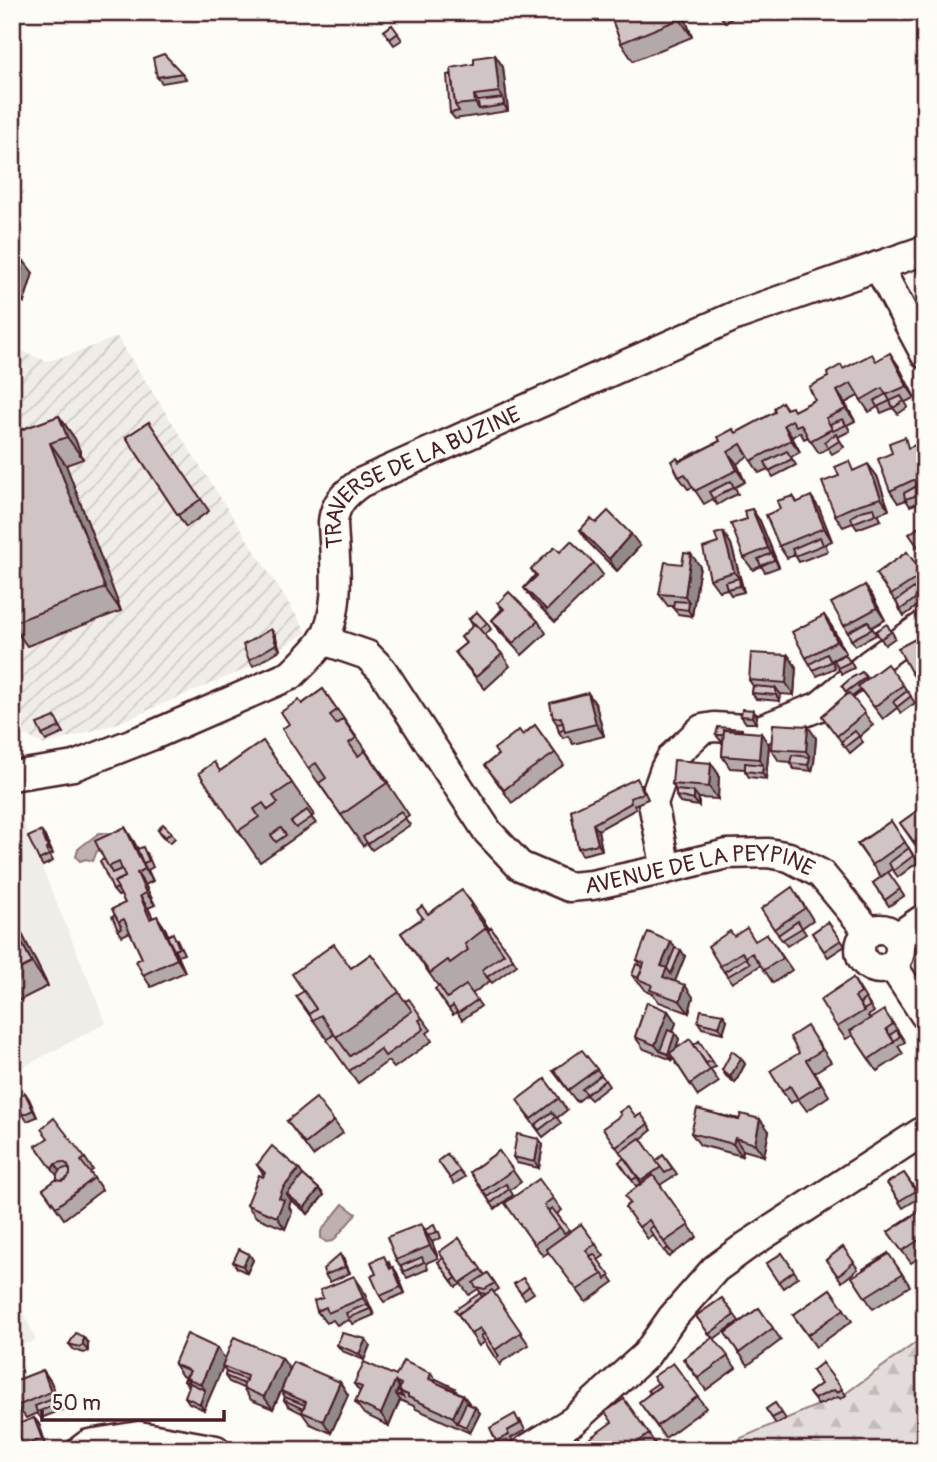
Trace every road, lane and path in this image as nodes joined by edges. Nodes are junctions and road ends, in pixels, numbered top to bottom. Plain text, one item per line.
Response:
1 (925, 250) edge
2 (878, 266) junction
3 (925, 354) edge
4 (925, 625) edge
5 (323, 640) junction
6 (12, 776) edge
7 (666, 869) junction
8 (925, 919) edge
9 (869, 932) junction
10 (897, 937) junction
11 (891, 965) junction
12 (925, 1016) edge
13 (925, 1130) edge
14 (173, 1446) edge
15 (80, 1450) edge
16 (216, 1450) edge
17 (526, 1450) edge

1 - 2 street, TRAVERSE DE LA BUZINE
2 - 3 street
2 - 5 street, TRAVERSE DE LA BUZINE
4 - 7 street
5 - 6 street, TRAVERSE DE LA BUZINE
5 - 7 street, AVENUE DE LA PEYPINE
7 - 9 street, AVENUE DE LA PEYPINE
8 - 10 street
9 - 10 street
9 - 11 street
10 - 11 street
11 - 12 street
13 - 17 street
14 - 15 street
14 - 16 street

